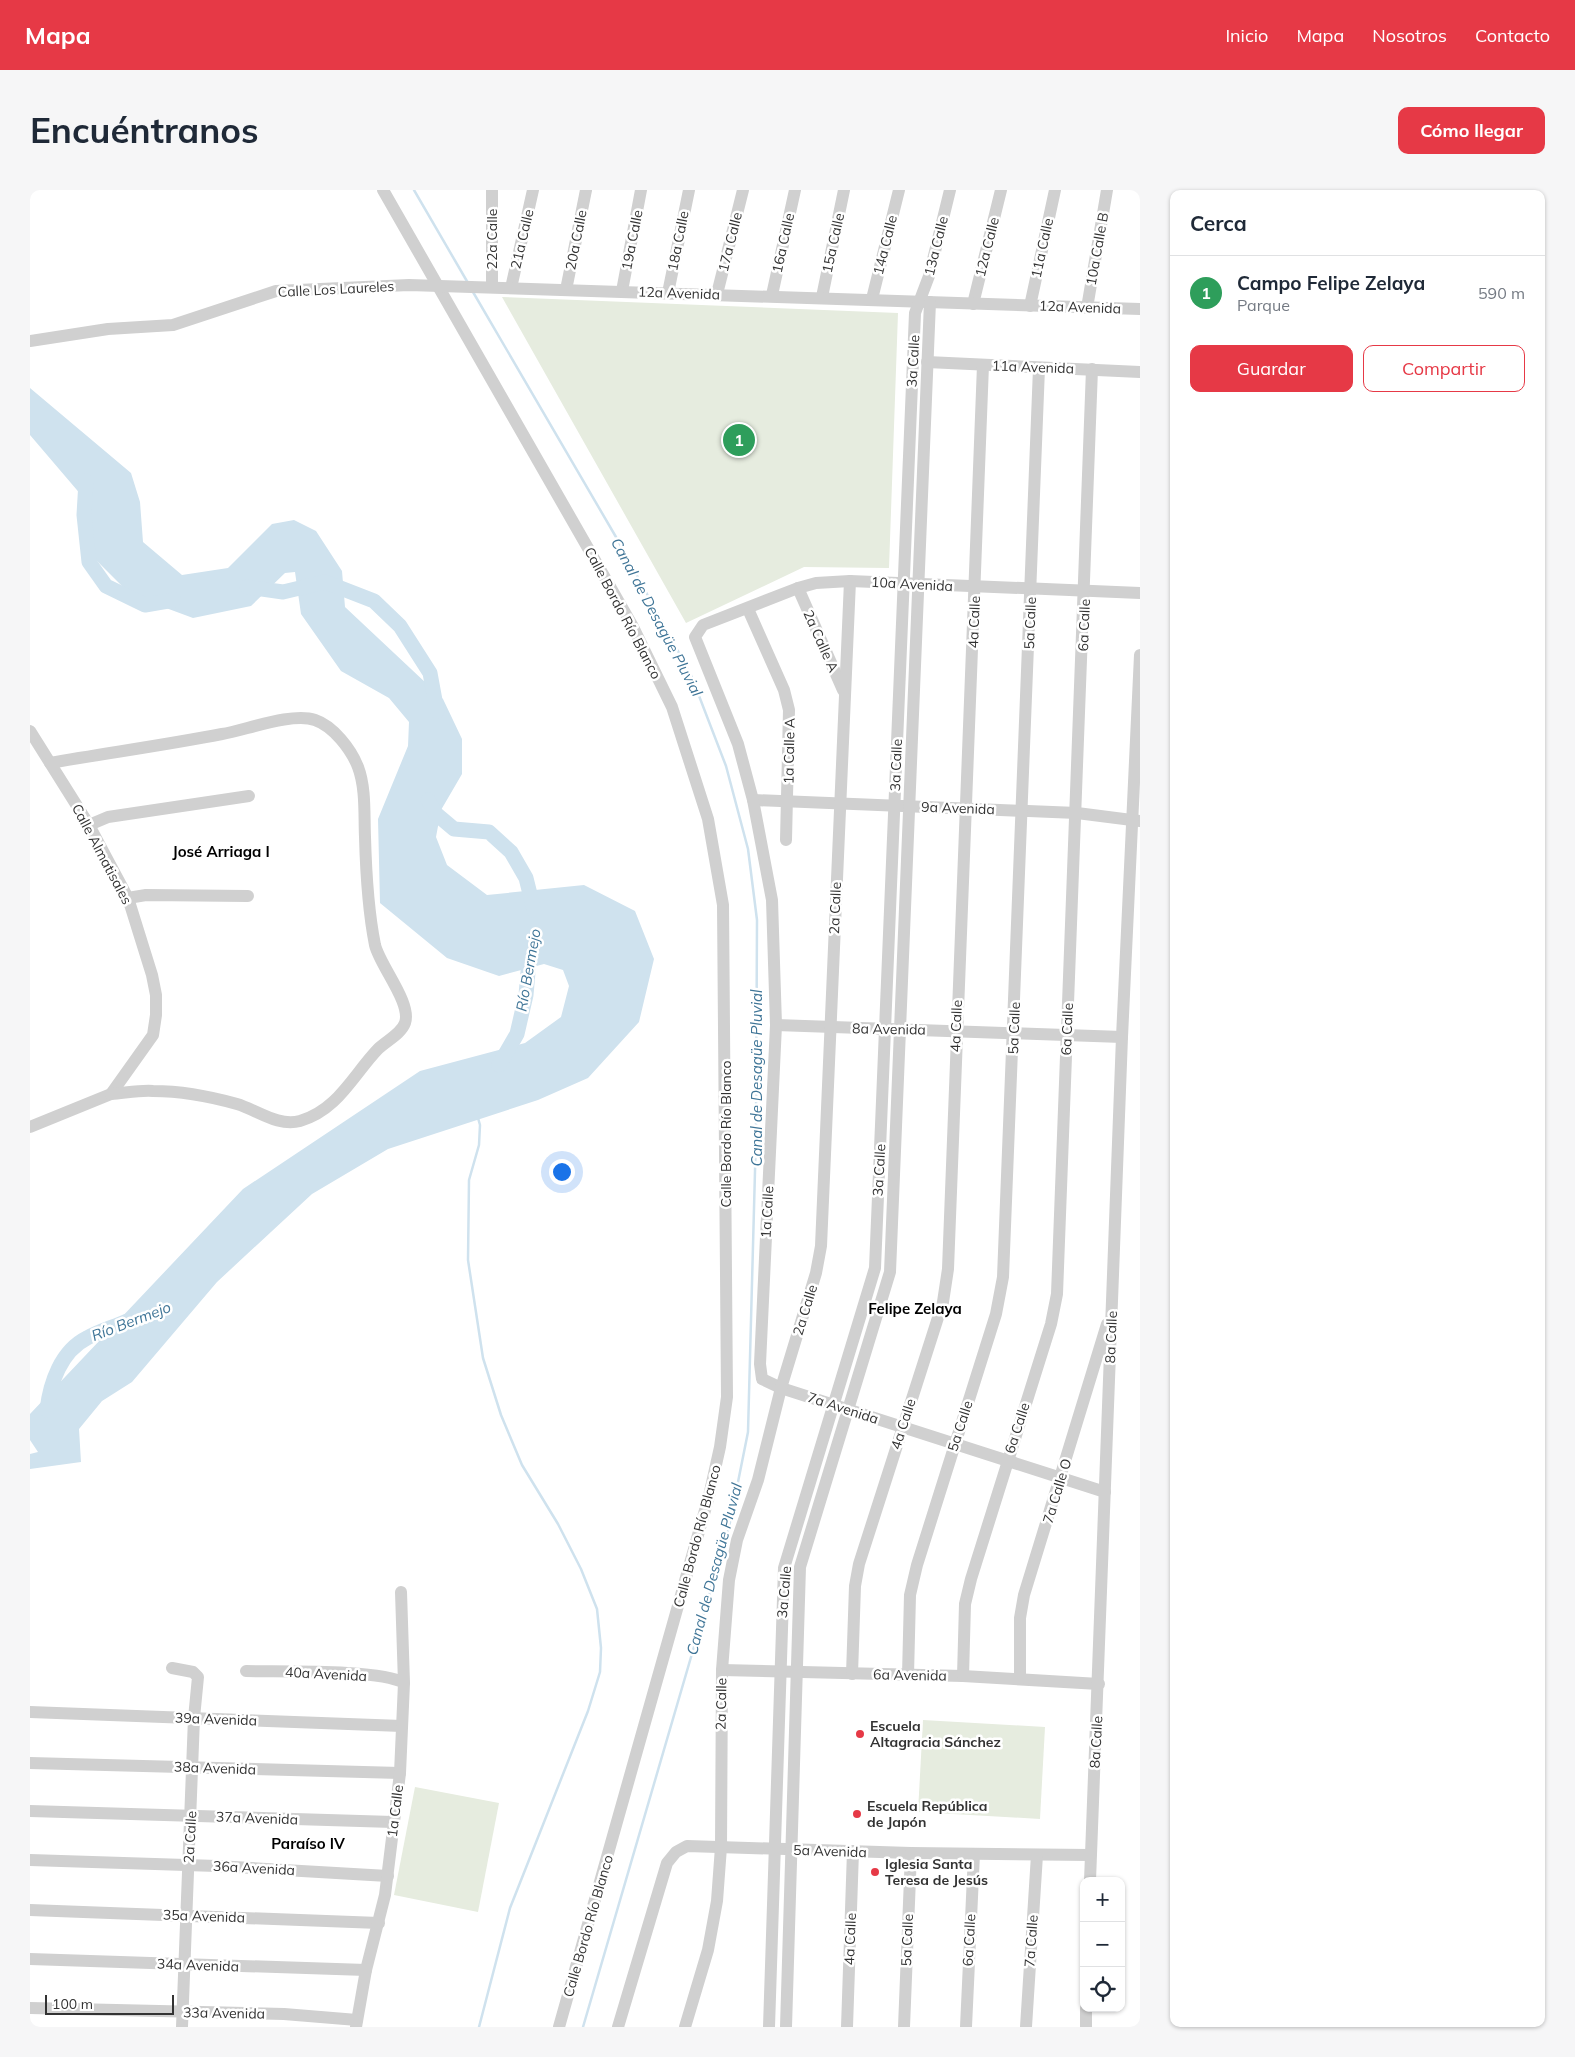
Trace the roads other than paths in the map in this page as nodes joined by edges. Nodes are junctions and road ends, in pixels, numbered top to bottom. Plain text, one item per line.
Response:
1 (383, 190) edge
2 (492, 190) edge
3 (533, 190) edge
4 (586, 190) edge
5 (642, 190) edge
6 (689, 190) edge
7 (743, 190) edge
8 (795, 190) edge
9 (844, 190) edge
10 (898, 190) edge
11 (950, 190) edge
12 (1001, 190) edge
13 (1055, 190) edge
14 (1107, 190) edge
15 (439, 287) junction
16 (492, 287) junction
17 (511, 288) junction
18 (566, 290) junction
19 (622, 291) junction
20 (668, 293) junction
21 (717, 294) junction
22 (772, 295) junction
23 (822, 297) junction
24 (872, 299) junction
25 (925, 301) junction
26 (973, 304) junction
27 (1030, 306) junction
28 (1087, 308) junction
29 (1140, 309) edge
30 (30, 341) edge
31 (927, 362) junction
32 (983, 365) junction
33 (1039, 368) junction
34 (1092, 369) junction
35 (1140, 372) edge
36 (850, 581) junction
37 (903, 584) junction
38 (918, 585) junction
39 (798, 588) junction
40 (976, 588) junction
41 (1031, 590) junction
42 (1085, 592) junction
43 (1140, 593) edge
44 (748, 609) junction
45 (1140, 655) edge
46 (844, 693) junction
47 (30, 731) edge
48 (50, 763) junction
49 (249, 796) dead end
50 (753, 800) junction
51 (788, 803) junction
52 (839, 804) junction
53 (895, 806) junction
54 (910, 806) junction
55 (966, 808) junction
56 (1023, 811) junction
57 (1076, 814) junction
58 (1137, 820) edge
59 (88, 825) junction
60 (786, 840) dead end
61 (248, 896) dead end
62 (128, 898) junction
63 (776, 1025) junction
64 (830, 1027) junction
65 (886, 1029) junction
66 (900, 1029) junction
67 (955, 1031) junction
68 (1013, 1033) junction
69 (1067, 1036) junction
70 (1122, 1036) junction
71 (111, 1094) junction
72 (30, 1127) edge
73 (1112, 1306) junction
74 (780, 1388) junction
75 (834, 1404) junction
76 (848, 1409) junction
77 (901, 1427) junction
78 (954, 1444) junction
79 (1007, 1460) junction
80 (1062, 1478) junction
81 (1105, 1492) junction
82 (401, 1592) dead end
83 (172, 1668) dead end
84 (722, 1670) junction
85 (246, 1671) dead end
86 (779, 1672) junction
87 (795, 1672) junction
88 (852, 1674) junction
89 (908, 1674) junction
90 (963, 1676) junction
91 (1020, 1678) junction
92 (404, 1683) junction
93 (1099, 1684) junction
94 (30, 1712) edge
95 (194, 1718) junction
96 (402, 1726) junction
97 (30, 1763) edge
98 (193, 1767) junction
99 (400, 1773) junction
100 (30, 1812) edge
101 (191, 1816) junction
102 (393, 1822) junction
103 (720, 1847) junction
104 (774, 1849) junction
105 (791, 1850) junction
106 (853, 1851) junction
107 (910, 1853) junction
108 (974, 1854) junction
109 (1036, 1855) junction
110 (1090, 1855) junction
111 (30, 1860) edge
112 (188, 1865) junction
113 (388, 1876) junction
114 (1090, 1877) edge
115 (30, 1910) edge
116 (185, 1916) junction
117 (379, 1923) junction
118 (30, 1959) edge
119 (184, 1964) junction
120 (366, 1970) junction
121 (30, 2008) edge
122 (183, 2012) junction
123 (1086, 2012) edge
124 (357, 2023) edge
125 (182, 2027) edge
126 (559, 2027) edge
127 (618, 2027) edge
128 (685, 2027) edge
129 (769, 2027) edge
130 (786, 2027) edge
131 (846, 2027) edge
132 (904, 2027) edge
133 (966, 2027) edge
134 (1026, 2027) edge
135 (1086, 2027) edge

1 - 15 street, Calle Bordo Río Blanco
2 - 16 street, 22a Calle
3 - 17 street, 21a Calle
4 - 18 street, 20a Calle
5 - 19 street, 19a Calle
6 - 20 street, 18a Calle
7 - 21 street, 17a Calle
8 - 22 street, 16a Calle
9 - 23 street, 15a Calle
10 - 24 street, 14a Calle
11 - 25 street, 13a Calle
12 - 26 street, 12a Calle
13 - 27 street, 11a Calle
14 - 28 street, 10a Calle B
15 - 16 street, 12a Avenida
15 - 30 street, Calle Los Laureles
15 - 126 street, Calle Bordo Río Blanco
16 - 17 street, 12a Avenida
17 - 18 street, 12a Avenida
18 - 19 street, 12a Avenida
19 - 20 street, 12a Avenida
20 - 21 street, 12a Avenida
21 - 22 street, 12a Avenida
22 - 23 street, 12a Avenida
23 - 24 street, 12a Avenida
24 - 25 street, 12a Avenida
25 - 26 street, 12a Avenida
25 - 31 street, 3a Calle
25 - 37 street, 3a Calle
26 - 27 street, 12a Avenida
27 - 28 street, 12a Avenida
28 - 29 street, 12a Avenida
31 - 32 street, 11a Avenida
31 - 38 street, 3a Calle
32 - 33 street, 11a Avenida
32 - 40 street, 4a Calle
33 - 34 street, 11a Avenida
33 - 41 street, 5a Calle
34 - 35 street, 11a Avenida
34 - 42 street, 6a Calle
36 - 37 street, 10a Avenida
36 - 39 street, 10a Avenida
36 - 46 street, 2a Calle
37 - 38 street, 10a Avenida
37 - 53 street, 3a Calle
38 - 40 street, 10a Avenida
38 - 54 street, 3a Calle
39 - 44 street, 10a Avenida
39 - 46 street, 2a Calle A
40 - 41 street, 10a Avenida
40 - 55 street, 4a Calle
41 - 42 street, 10a Avenida
41 - 56 street, 5a Calle
42 - 43 street, 10a Avenida
42 - 57 street, 6a Calle
44 - 50 street, 10a Avenida
44 - 51 street, 1a Calle A
45 - 58 street, 8a Calle
46 - 52 street, 2a Calle
47 - 48 street, Calle Almatisales
48 - 59 street, Calle Almatisales
48 - 71 street
49 - 59 street
50 - 51 street, 9a Avenida
50 - 63 street, 10a Avenida
51 - 52 street, 9a Avenida
51 - 60 street, 1a Calle A
52 - 53 street, 9a Avenida
52 - 64 street, 2a Calle
53 - 54 street, 9a Avenida
53 - 65 street, 3a Calle
54 - 55 street, 9a Avenida
54 - 66 street, 3a Calle
55 - 56 street, 9a Avenida
55 - 67 street, 4a Calle
56 - 57 street, 9a Avenida
56 - 68 street, 5a Calle
57 - 58 street, 9a Avenida
57 - 69 street, 6a Calle
58 - 70 street, 8a Calle
59 - 62 street, Calle Almatisales
61 - 62 street
62 - 71 street, Calle Almatisales
63 - 64 street, 8a Avenida
63 - 74 street, 1a Calle
64 - 65 street, 8a Avenida
64 - 74 street, 2a Calle
65 - 66 street, 8a Avenida
65 - 75 street, 3a Calle
66 - 67 street, 8a Avenida
66 - 76 street, 3a Calle
67 - 68 street, 8a Avenida
67 - 77 street, 4a Calle
68 - 69 street, 8a Avenida
68 - 78 street, 5a Calle
69 - 70 street, 8a Avenida
69 - 79 street, 6a Calle
70 - 73 street, 8a Calle
71 - 72 street
73 - 80 street, 7a Calle O
73 - 81 street, 8a Calle
74 - 75 street, 7a Avenida
74 - 84 street, 2a Calle
75 - 76 street, 7a Avenida
75 - 86 street, 3a Calle
76 - 77 street, 7a Avenida
76 - 87 street, 3a Calle
77 - 78 street, 7a Avenida
77 - 88 street, 4a Calle
78 - 79 street, 7a Avenida
78 - 89 street, 5a Calle
79 - 80 street, 7a Avenida
79 - 90 street, 6a Calle
80 - 81 street, 7a Avenida
80 - 91 street, 7a Calle O
81 - 93 street, 8a Calle
82 - 92 street, 1a Calle
83 - 95 street, 2a Calle
84 - 86 street, 6a Avenida
84 - 103 street, 2a Calle
85 - 92 street, 40a Avenida
86 - 87 street, 6a Avenida
86 - 104 street, 3a Calle
87 - 88 street, 6a Avenida
87 - 105 street, 3a Calle
88 - 89 street, 6a Avenida
89 - 90 street, 6a Avenida
90 - 91 street, 6a Avenida
91 - 93 street, 6a Avenida
92 - 96 street, 1a Calle
93 - 110 street, 8a Calle
94 - 95 street, 39a Avenida
95 - 96 street, 39a Avenida
95 - 98 street, 2a Calle
96 - 99 street, 1a Calle
97 - 98 street, 38a Avenida
98 - 99 street, 38a Avenida
98 - 101 street, 2a Calle
99 - 102 street, 1a Calle
100 - 101 street, 37a Avenida
101 - 102 street, 37a Avenida
101 - 112 street, 2a Calle
102 - 113 street, 1a Calle
103 - 104 street, 5a Avenida
103 - 127 street
103 - 128 street, 2a Calle
104 - 105 street, 5a Avenida
104 - 129 street, 3a Calle
105 - 106 street, 5a Avenida
105 - 130 street, 3a Calle
106 - 107 street, 5a Avenida
106 - 131 street, 4a Calle
107 - 108 street, 5a Avenida
107 - 132 street, 5a Calle
108 - 109 street, 5a Avenida
108 - 133 street, 6a Calle
109 - 110 street, 5a Avenida
109 - 134 street, 7a Calle
110 - 114 street, 8a Calle
111 - 112 street, 36a Avenida
112 - 113 street, 36a Avenida
112 - 116 street, 2a Calle
113 - 117 street, 1a Calle
115 - 116 street, 35a Avenida
116 - 117 street, 35a Avenida
116 - 119 street, 2a Calle
117 - 120 street, 1a Calle
118 - 119 street, 34a Avenida
119 - 120 street, 34a Avenida
119 - 122 street, 2a Calle
120 - 124 street, 1a Calle
121 - 122 street, 33a Avenida
122 - 124 street, 33a Avenida
122 - 125 street, 2a Calle
123 - 135 street

